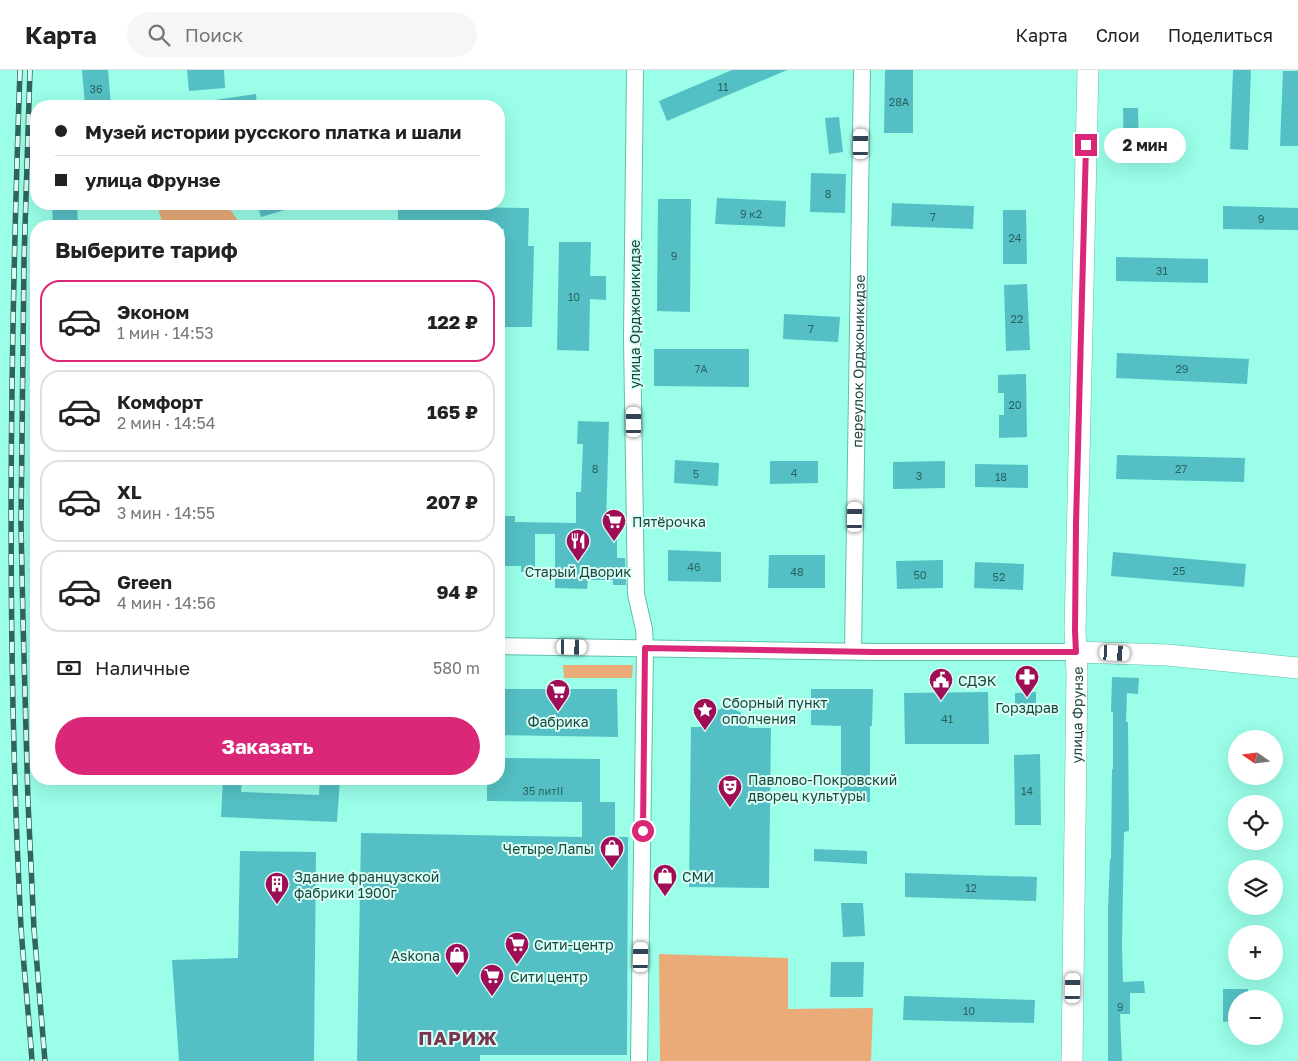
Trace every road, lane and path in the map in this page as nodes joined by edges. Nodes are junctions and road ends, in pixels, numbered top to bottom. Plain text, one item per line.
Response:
1 (635, 70) edge
2 (862, 70) edge
3 (1088, 70) edge
4 (505, 646) edge
5 (645, 648) junction
6 (853, 651) junction
7 (1076, 652) junction
8 (1298, 668) edge
9 (639, 1061) edge
10 (1072, 1061) edge

1 - 5 street, улица Орджоникидзе
2 - 6 street, переулок Орджоникидзе
3 - 7 main road, улица Фрунзе
4 - 5 street
5 - 6 street
5 - 9 street, улица Орджоникидзе
6 - 7 street
7 - 8 main road
7 - 10 main road, улица Фрунзе

